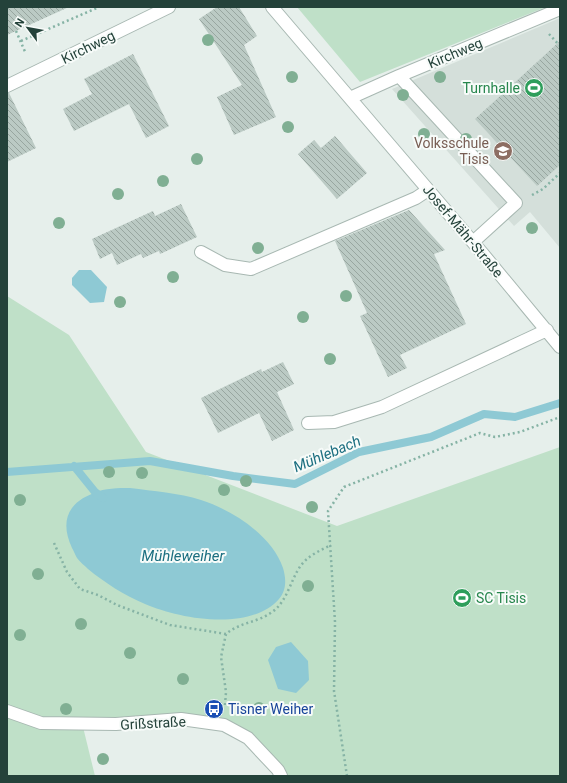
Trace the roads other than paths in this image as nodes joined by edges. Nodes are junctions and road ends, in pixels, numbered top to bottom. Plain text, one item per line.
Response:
1 (169, 7) edge
2 (272, 7) edge
3 (560, 9) edge
4 (399, 76) junction
5 (7, 86) edge
6 (350, 98) junction
7 (428, 190) junction
8 (473, 242) junction
9 (200, 252) dead end
10 (547, 330) junction
11 (560, 347) edge
12 (308, 423) dead end
13 (7, 711) edge
14 (281, 776) edge

1 - 5 street, Kirchweg
2 - 6 street, Josef-Mähr-Straße
3 - 4 street, Kirchweg
4 - 6 street, Kirchweg
4 - 8 street
6 - 7 street, Josef-Mähr-Straße
7 - 8 street, Josef-Mähr-Straße
7 - 9 street
8 - 10 street, Josef-Mähr-Straße
10 - 11 street, Josef-Mähr-Straße
10 - 12 street
13 - 14 street, Grißstraße

